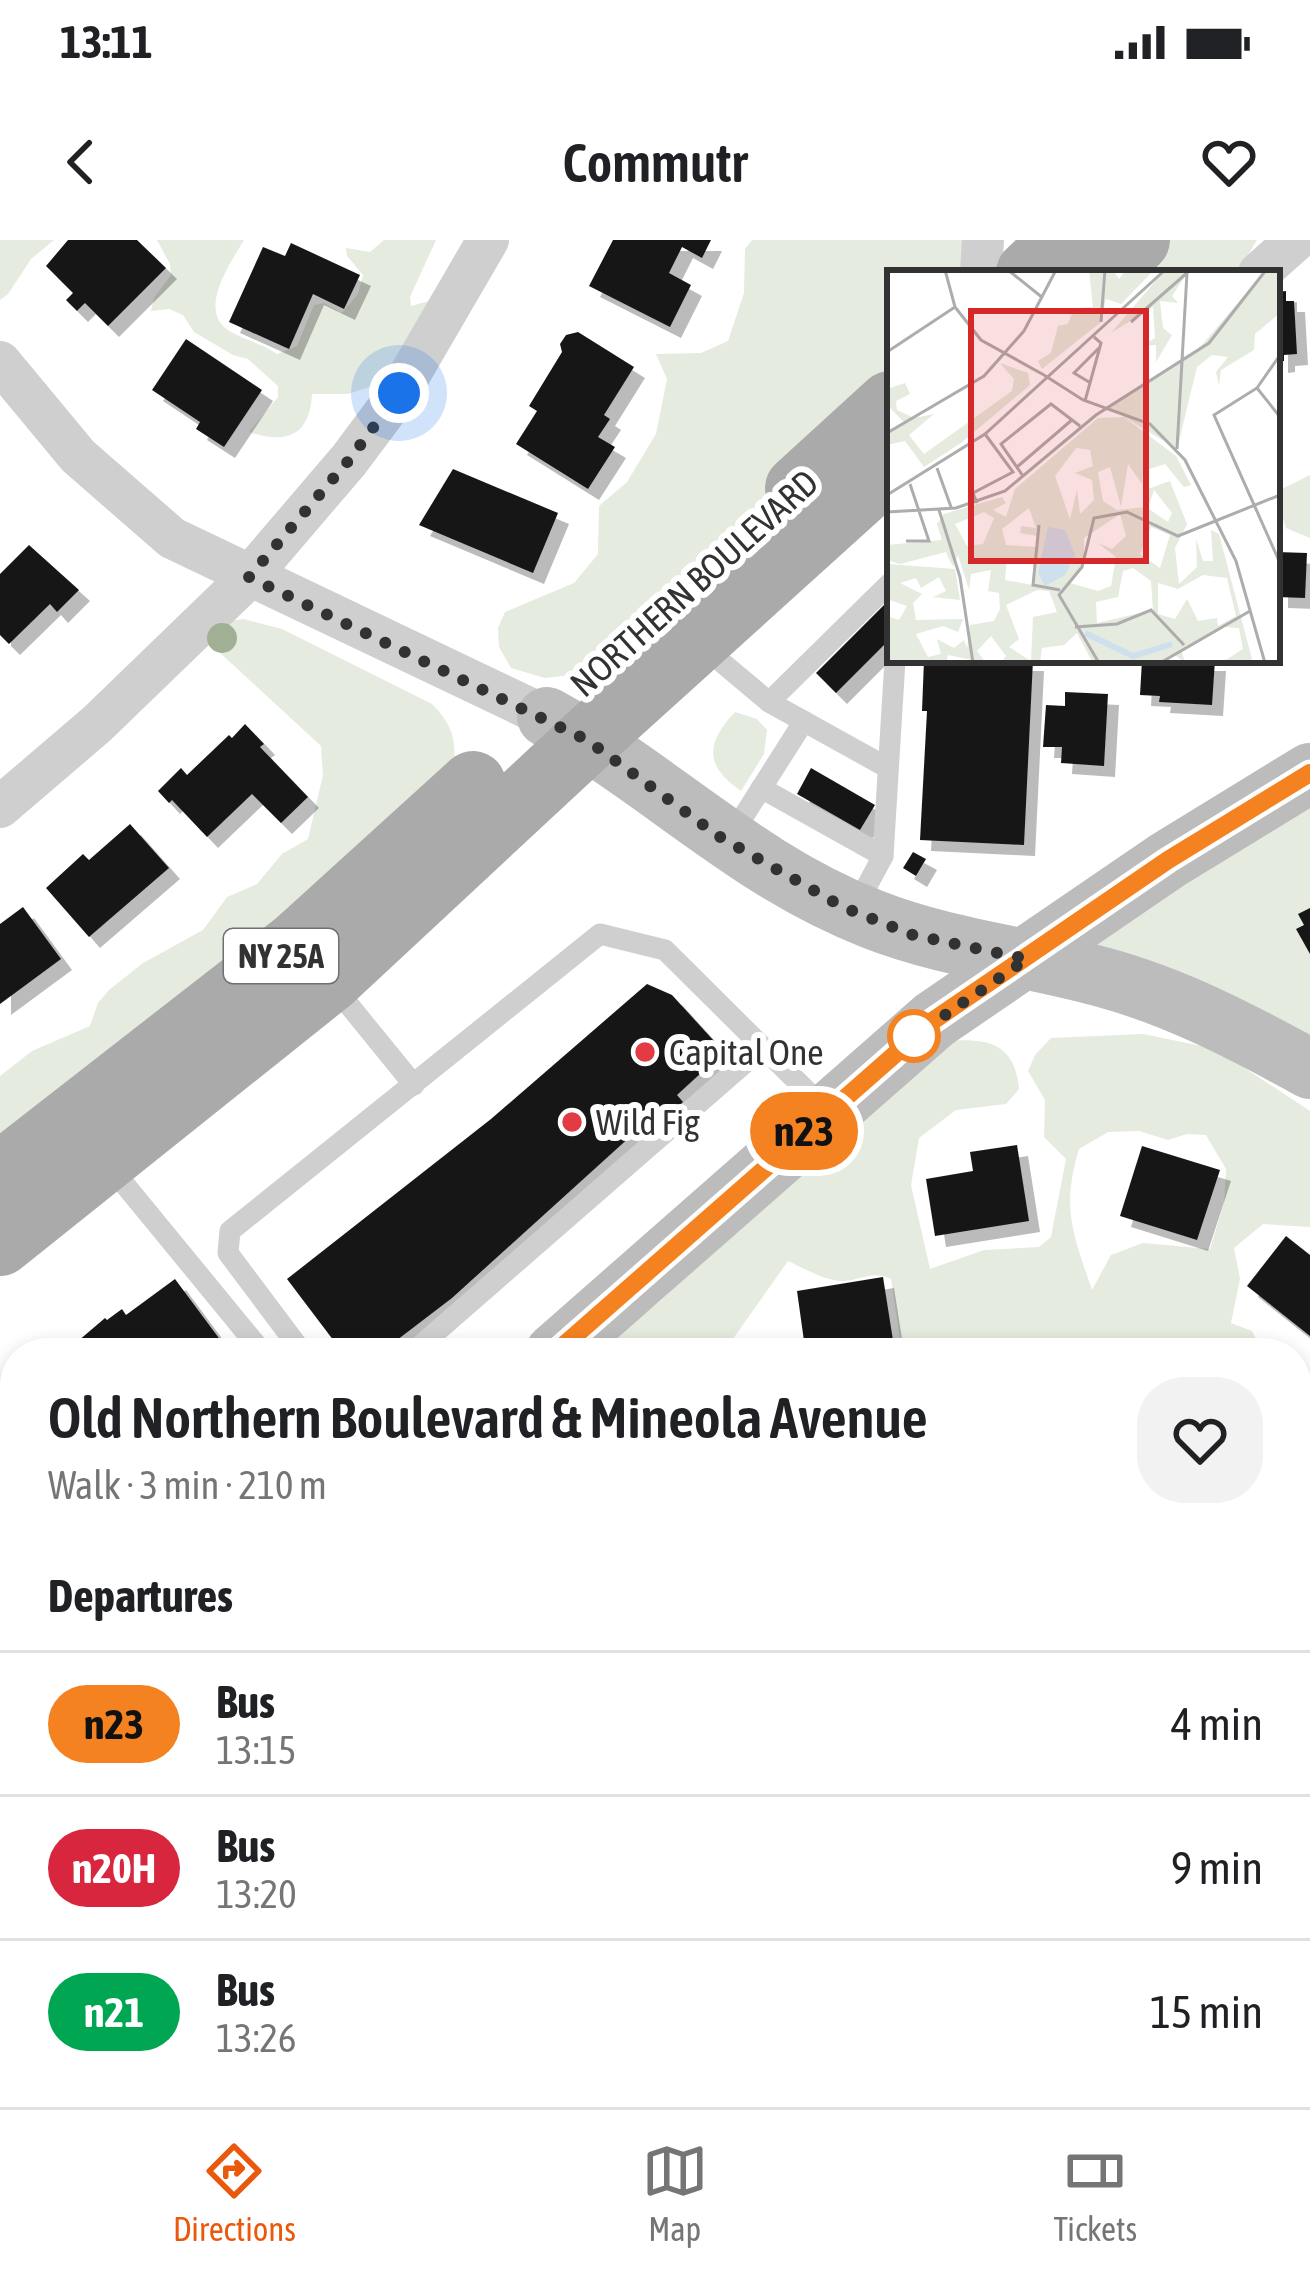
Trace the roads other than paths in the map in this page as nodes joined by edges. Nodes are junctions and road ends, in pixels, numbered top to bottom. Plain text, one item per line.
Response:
1 (488, 240) edge
2 (983, 240) edge
3 (1064, 240) edge
4 (1137, 240) edge
5 (1296, 240) edge
6 (981, 270) edge
7 (1032, 270) edge
8 (1105, 270) edge
9 (1262, 270) edge
10 (0, 362) edge
11 (887, 407) edge
12 (887, 469) edge
13 (249, 577) junction
14 (887, 586) edge
15 (695, 640) junction
16 (895, 663) edge
17 (769, 702) junction
18 (803, 721) junction
19 (567, 728) junction
20 (888, 768) junction
21 (1310, 773) edge
22 (761, 788) junction
23 (0, 807) edge
24 (728, 842) junction
25 (883, 856) junction
26 (853, 911) junction
27 (1027, 959) junction
28 (329, 980) junction
29 (762, 1048) junction
30 (1310, 1069) edge
31 (414, 1085) junction
32 (827, 1110) junction
33 (106, 1162) junction
34 (0, 1175) edge
35 (0, 1243) edge
36 (250, 1338) edge
37 (292, 1338) edge
38 (429, 1338) edge
39 (572, 1338) edge

1 - 13 street
2 - 6 street
3 - 7 main road
4 - 8 main road
5 - 9 street
10 - 13 street
11 - 19 main road, NORTHERN BOULEVARD / NY 25A
12 - 15 main road, NORTHERN BOULEVARD / NY 25A
13 - 19 street
13 - 23 street
14 - 17 lane
15 - 17 lane
15 - 19 main road, NORTHERN BOULEVARD / NY 25A
16 - 20 lane
17 - 18 lane
18 - 20 lane
18 - 22 lane
19 - 24 main road
19 - 28 main road, NORTHERN BOULEVARD / NY 25A
19 - 34 main road, NORTHERN BOULEVARD / NY 25A
20 - 25 lane
21 - 27 main road
22 - 24 lane
22 - 25 lane
24 - 26 main road
25 - 26 lane
26 - 27 main road
27 - 30 main road
27 - 32 main road
28 - 31 lane
28 - 33 main road, NORTHERN BOULEVARD / NY 25A
29 - 31 lane
29 - 32 lane
29 - 38 lane
31 - 37 lane
32 - 39 main road
33 - 35 main road, NORTHERN BOULEVARD / NY 25A
33 - 36 lane

